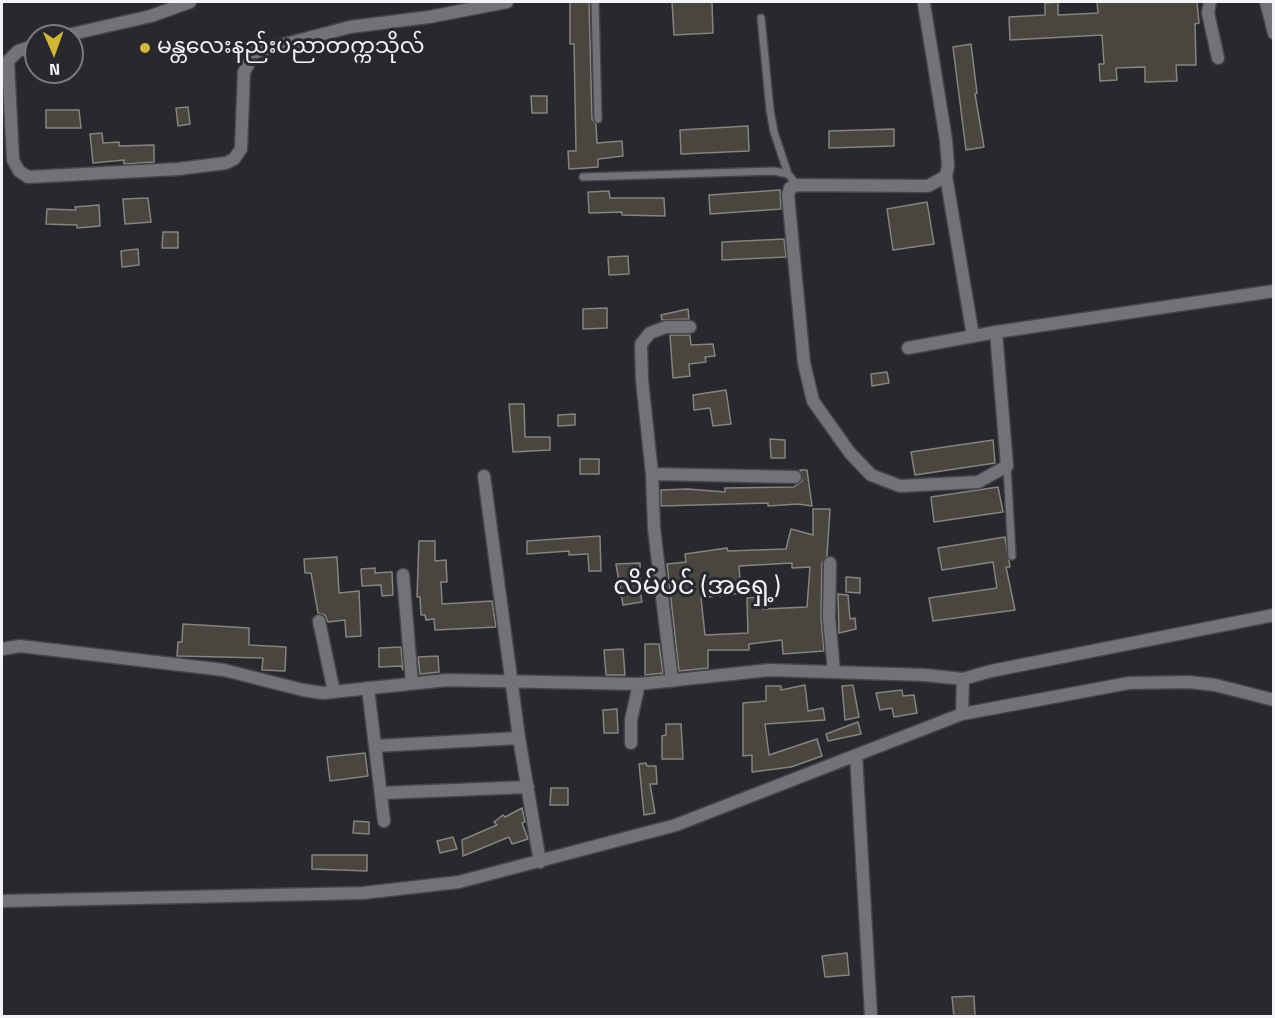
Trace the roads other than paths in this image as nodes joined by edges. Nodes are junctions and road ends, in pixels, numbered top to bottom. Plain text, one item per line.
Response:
1 (190, 2) edge
2 (507, 2) edge
3 (595, 2) edge
4 (1210, 2) edge
5 (1266, 2) edge
6 (924, 4) dead end
7 (761, 18) dead end
8 (84, 31) edge
9 (1274, 33) edge
10 (24, 49) edge
11 (1218, 58) dead end
12 (598, 119) dead end
13 (788, 174) junction
14 (946, 176) junction
15 (582, 177) dead end
16 (797, 185) junction
17 (1274, 291) edge
18 (690, 327) dead end
19 (996, 332) junction
20 (973, 336) junction
21 (908, 348) dead end
22 (1007, 466) junction
23 (652, 474) junction
24 (484, 476) dead end
25 (795, 477) dead end
26 (1012, 556) dead end
27 (830, 563) dead end
28 (403, 576) dead end
29 (1274, 615) edge
30 (319, 621) dead end
31 (2, 650) edge
32 (834, 671) junction
33 (511, 679) junction
34 (963, 679) junction
35 (672, 681) junction
36 (412, 683) junction
37 (639, 684) junction
38 (368, 688) junction
39 (334, 692) junction
40 (1274, 700) edge
41 (962, 714) junction
42 (519, 738) junction
43 (630, 743) dead end
44 (375, 746) junction
45 (855, 755) junction
46 (528, 787) junction
47 (382, 793) junction
48 (384, 820) dead end
49 (540, 862) junction
50 (2, 901) edge
51 (871, 1017) edge

1 - 8 street
2 - 10 street
3 - 12 lane
4 - 11 street
5 - 9 street
6 - 14 street
7 - 13 lane
13 - 15 lane
13 - 16 lane
14 - 16 street
14 - 20 street
16 - 22 street
17 - 19 street
18 - 23 street
19 - 20 street
19 - 22 street
20 - 21 street
22 - 26 lane
23 - 25 street
23 - 35 street
24 - 33 street
27 - 32 street
28 - 36 street
29 - 34 street
30 - 39 street
31 - 39 street
32 - 34 street
32 - 35 street
33 - 36 street
33 - 37 street
33 - 42 street
34 - 41 street
35 - 37 street
36 - 38 street
37 - 43 street
38 - 39 street
38 - 44 street
40 - 41 street
41 - 45 street
42 - 44 street
42 - 46 street
44 - 47 street
45 - 49 street
45 - 51 street
46 - 47 street
46 - 49 street
47 - 48 street
49 - 50 street

